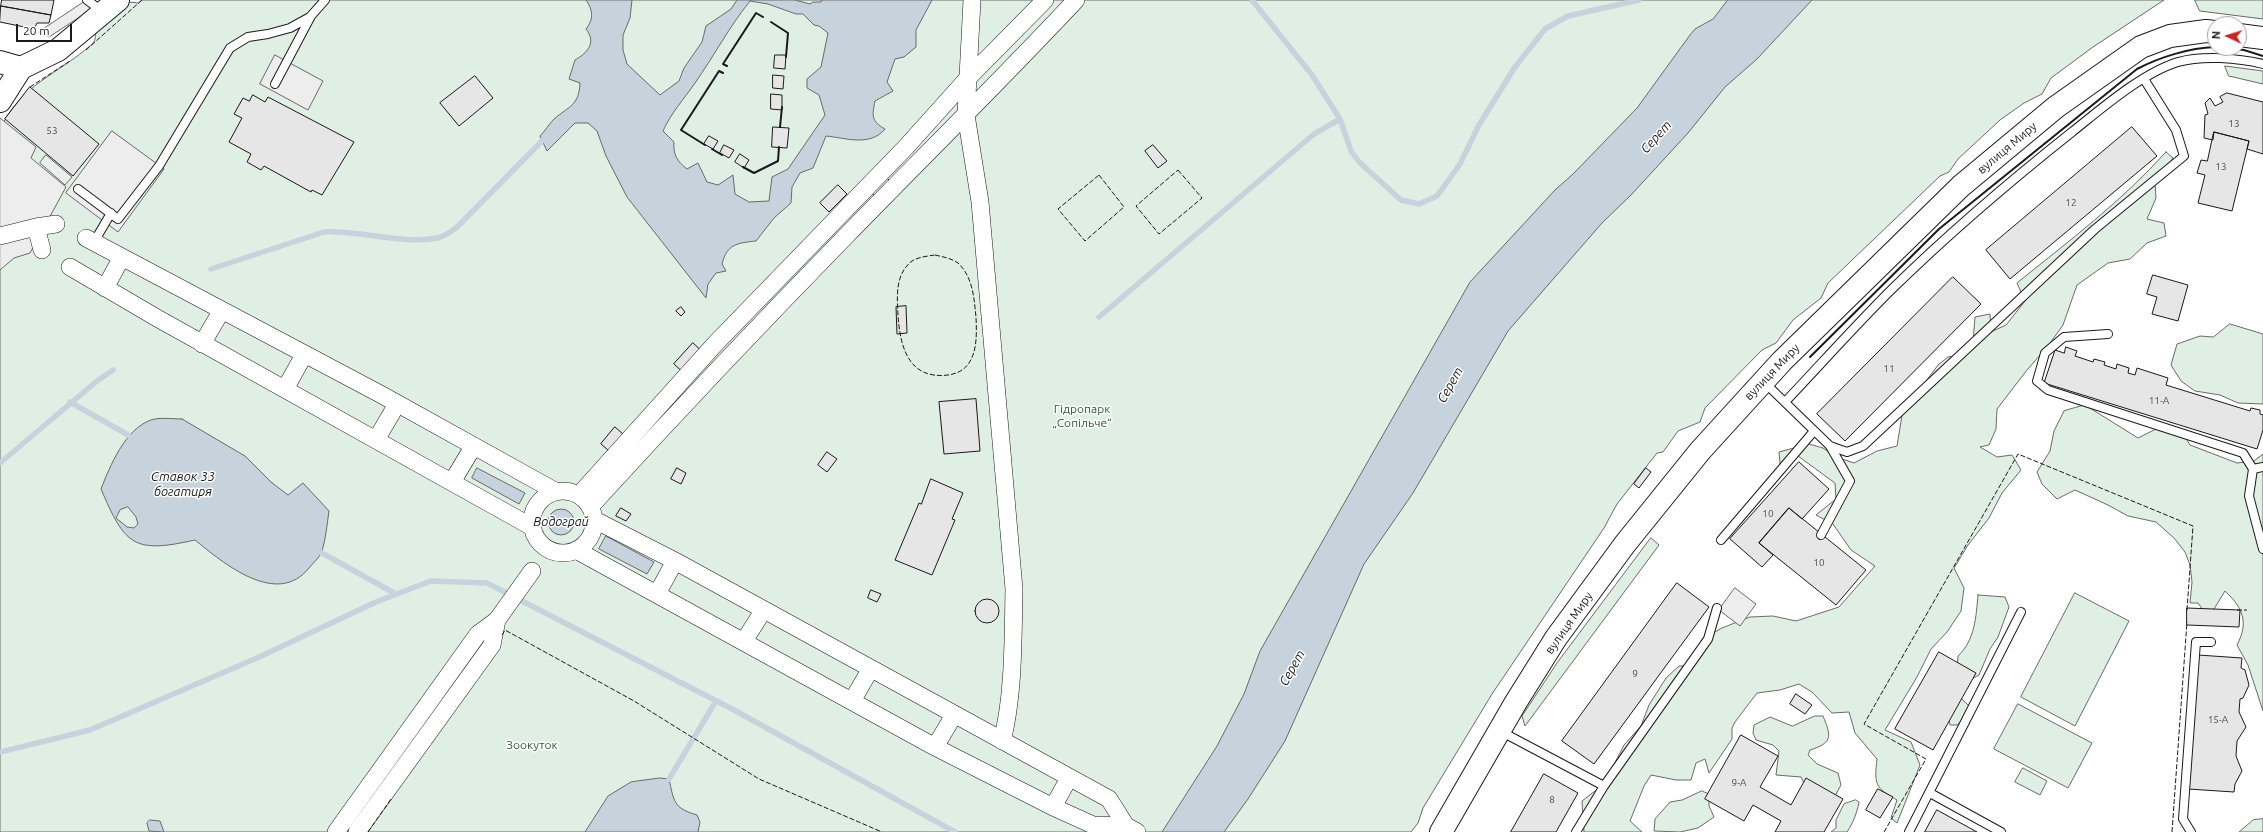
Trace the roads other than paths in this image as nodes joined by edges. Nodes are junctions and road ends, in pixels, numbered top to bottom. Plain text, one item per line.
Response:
1 (87, 0) edge
2 (325, 0) edge
3 (972, 0) edge
4 (1045, 0) edge
5 (1076, 0) edge
6 (111, 7) edge
7 (310, 17) junction
8 (2207, 31) edge
9 (2247, 36) edge
10 (2263, 38) edge
11 (0, 62) edge
12 (2263, 64) edge
13 (21, 68) junction
14 (968, 78) junction
15 (0, 79) edge
16 (2144, 79) junction
17 (275, 84) dead end
18 (0, 101) edge
19 (966, 115) junction
20 (906, 147) junction
21 (922, 161) junction
22 (78, 189) dead end
23 (111, 213) junction
24 (831, 223) junction
25 (56, 224) dead end
26 (36, 227) junction
27 (0, 236) edge
28 (846, 236) junction
29 (90, 240) joint
30 (42, 250) dead end
31 (122, 257) junction
32 (70, 267) dead end
33 (105, 288) junction
34 (222, 310) junction
35 (2108, 334) dead end
36 (202, 344) junction
37 (304, 355) junction
38 (705, 355) junction
39 (720, 367) junction
40 (1763, 381) junction
41 (285, 389) junction
42 (1785, 402) junction
43 (397, 404) junction
44 (1814, 431) junction
45 (376, 440) junction
46 (1830, 446) junction
47 (473, 447) junction
48 (2263, 467) edge
49 (2253, 469) junction
50 (452, 482) junction
51 (555, 491) junction
52 (587, 507) junction
53 (532, 527) junction
54 (1821, 535) dead end
55 (1721, 540) dead end
56 (547, 548) junction
57 (2263, 549) edge
58 (576, 550) junction
59 (675, 561) junction
60 (657, 594) junction
61 (1717, 608) dead end
62 (763, 611) junction
63 (2021, 612) dead end
64 (744, 641) junction
65 (2211, 642) dead end
66 (870, 670) junction
67 (852, 701) junction
68 (954, 715) junction
69 (1500, 731) junction
70 (1002, 741) junction
71 (935, 747) junction
72 (1069, 778) junction
73 (381, 784) junction
74 (1604, 786) junction
75 (1930, 793) junction
76 (1053, 807) junction
77 (1132, 829) edge
78 (336, 832) edge
79 (357, 832) edge
80 (1441, 832) edge
81 (1576, 832) edge
82 (1909, 832) edge
83 (2001, 832) edge
84 (2191, 832) edge

1 - 6 lane
2 - 7 lane
3 - 14 street
4 - 14 street
5 - 19 street
6 - 13 main road
7 - 17 lane
7 - 23 lane
8 - 40 main road, вулиця Миру
9 - 10 main road
11 - 13 main road
12 - 16 lane
13 - 15 main road
13 - 18 main road
14 - 19 street
14 - 20 street
16 - 42 lane
16 - 46 lane
19 - 21 street
19 - 70 street
20 - 21 street
20 - 24 street
21 - 28 street
22 - 23 lane
23 - 29 lane
24 - 28 street
24 - 38 street
25 - 26 street
26 - 27 street
26 - 30 street
28 - 39 street
29 - 31 street
31 - 33 street
31 - 34 street
32 - 33 street
33 - 36 street
34 - 36 street
34 - 37 street
35 - 49 lane
36 - 41 street
37 - 41 street
37 - 43 street
38 - 39 street
38 - 52 street
39 - 52 street
40 - 42 lane
40 - 69 main road, вулиця Миру
41 - 45 street
42 - 44 lane
43 - 45 street
43 - 47 street
44 - 46 lane
44 - 55 lane
45 - 50 street
46 - 54 lane
47 - 50 street
47 - 51 street
48 - 49 lane
49 - 57 lane
50 - 53 street
51 - 52 street
51 - 53 street
52 - 58 street
52 - 59 street
53 - 56 street
56 - 58 street
56 - 73 street
58 - 60 street
59 - 60 street
59 - 62 street
60 - 64 street
61 - 74 lane
62 - 64 street
62 - 66 street
63 - 75 lane
64 - 67 street
65 - 84 lane
66 - 67 street
66 - 68 street
67 - 71 street
68 - 70 street
68 - 71 street
69 - 74 lane
69 - 80 main road, вулиця Миру
70 - 72 street
71 - 76 street
72 - 76 street
72 - 77 street
73 - 78 street
73 - 79 street
74 - 81 lane
75 - 82 lane
75 - 83 lane
76 - 77 street

